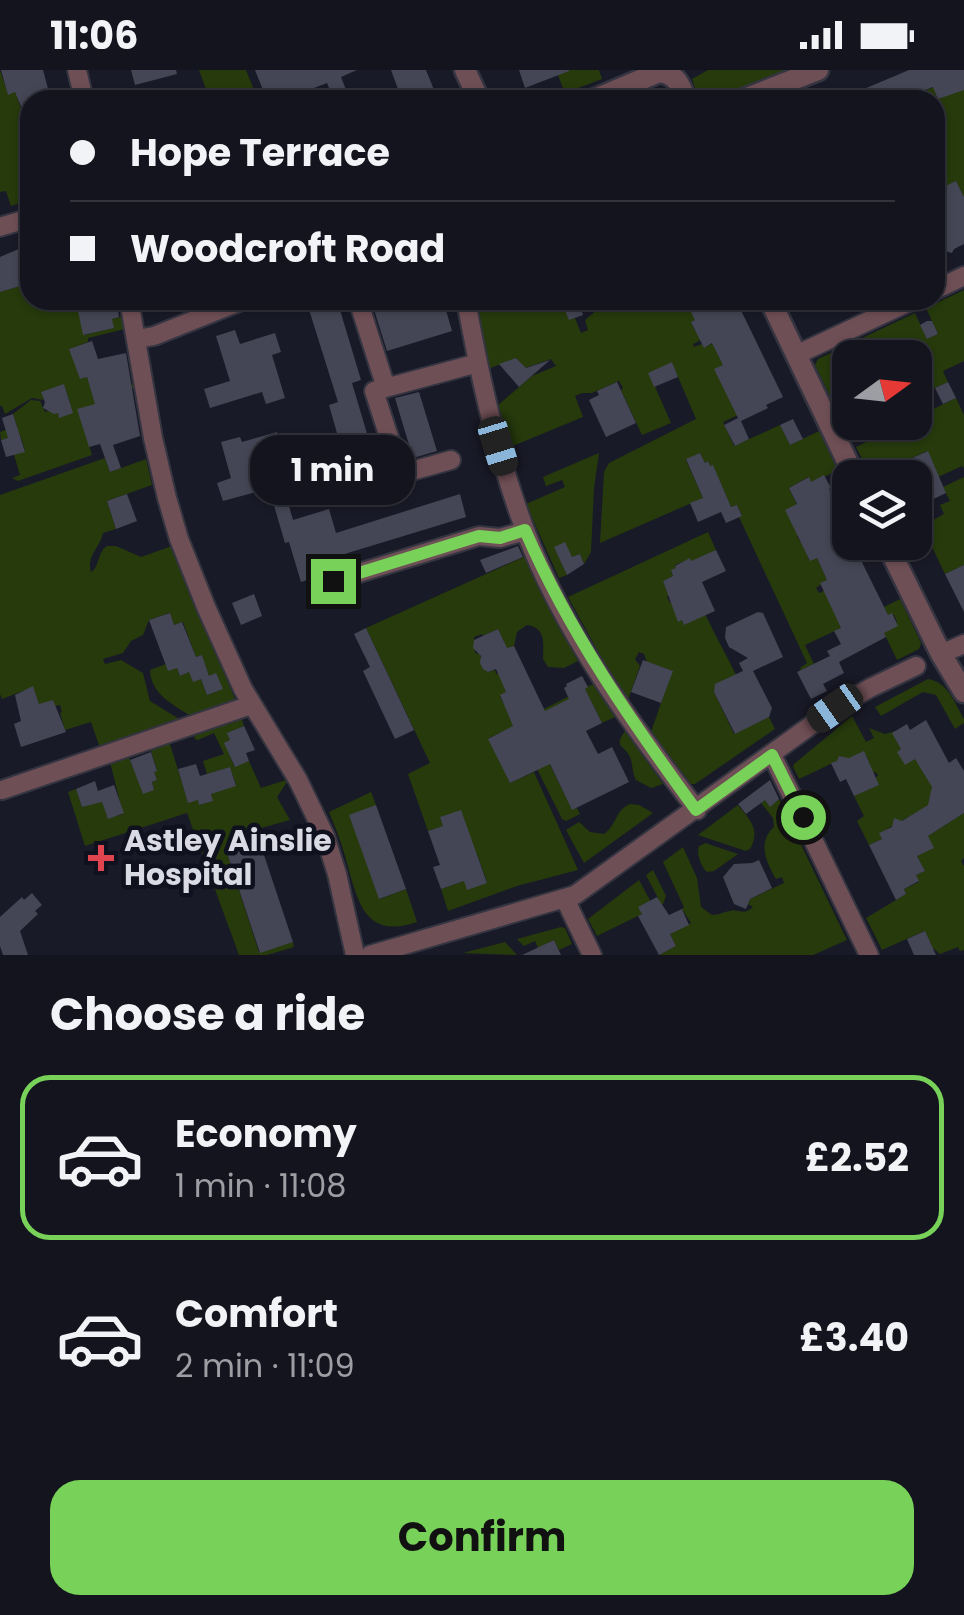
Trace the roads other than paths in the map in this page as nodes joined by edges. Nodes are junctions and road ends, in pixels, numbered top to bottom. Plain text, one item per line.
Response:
1 (818, 70) edge
2 (662, 71) edge
3 (617, 90) edge
4 (682, 90) edge
5 (767, 90) edge
6 (131, 310) edge
7 (219, 310) edge
8 (361, 310) edge
9 (468, 310) edge
10 (775, 310) edge
11 (892, 310) edge
12 (136, 339) junction
13 (796, 355) junction
14 (478, 363) junction
15 (386, 388) junction
16 (452, 460) dead end
17 (846, 460) edge
18 (525, 530) junction
19 (895, 560) edge
20 (333, 581) dead end
21 (964, 644) edge
22 (942, 654) junction
23 (916, 666) dead end
24 (964, 692) edge
25 (251, 705) junction
26 (772, 755) junction
27 (2, 790) edge
28 (696, 810) junction
29 (565, 899) junction
30 (355, 955) edge
31 (370, 955) edge
32 (592, 955) edge
33 (869, 955) edge

1 - 5 street
2 - 3 street
2 - 4 street
6 - 12 street
7 - 12 street
8 - 15 street
9 - 14 street
10 - 13 street
11 - 13 street
12 - 25 street
13 - 17 street
14 - 15 street
14 - 18 street
15 - 16 street
18 - 20 street
18 - 28 street
19 - 22 street
21 - 22 street
22 - 24 street
23 - 26 street
25 - 27 street
25 - 30 street
26 - 28 street
26 - 33 street
28 - 29 street
29 - 31 street
29 - 32 street

